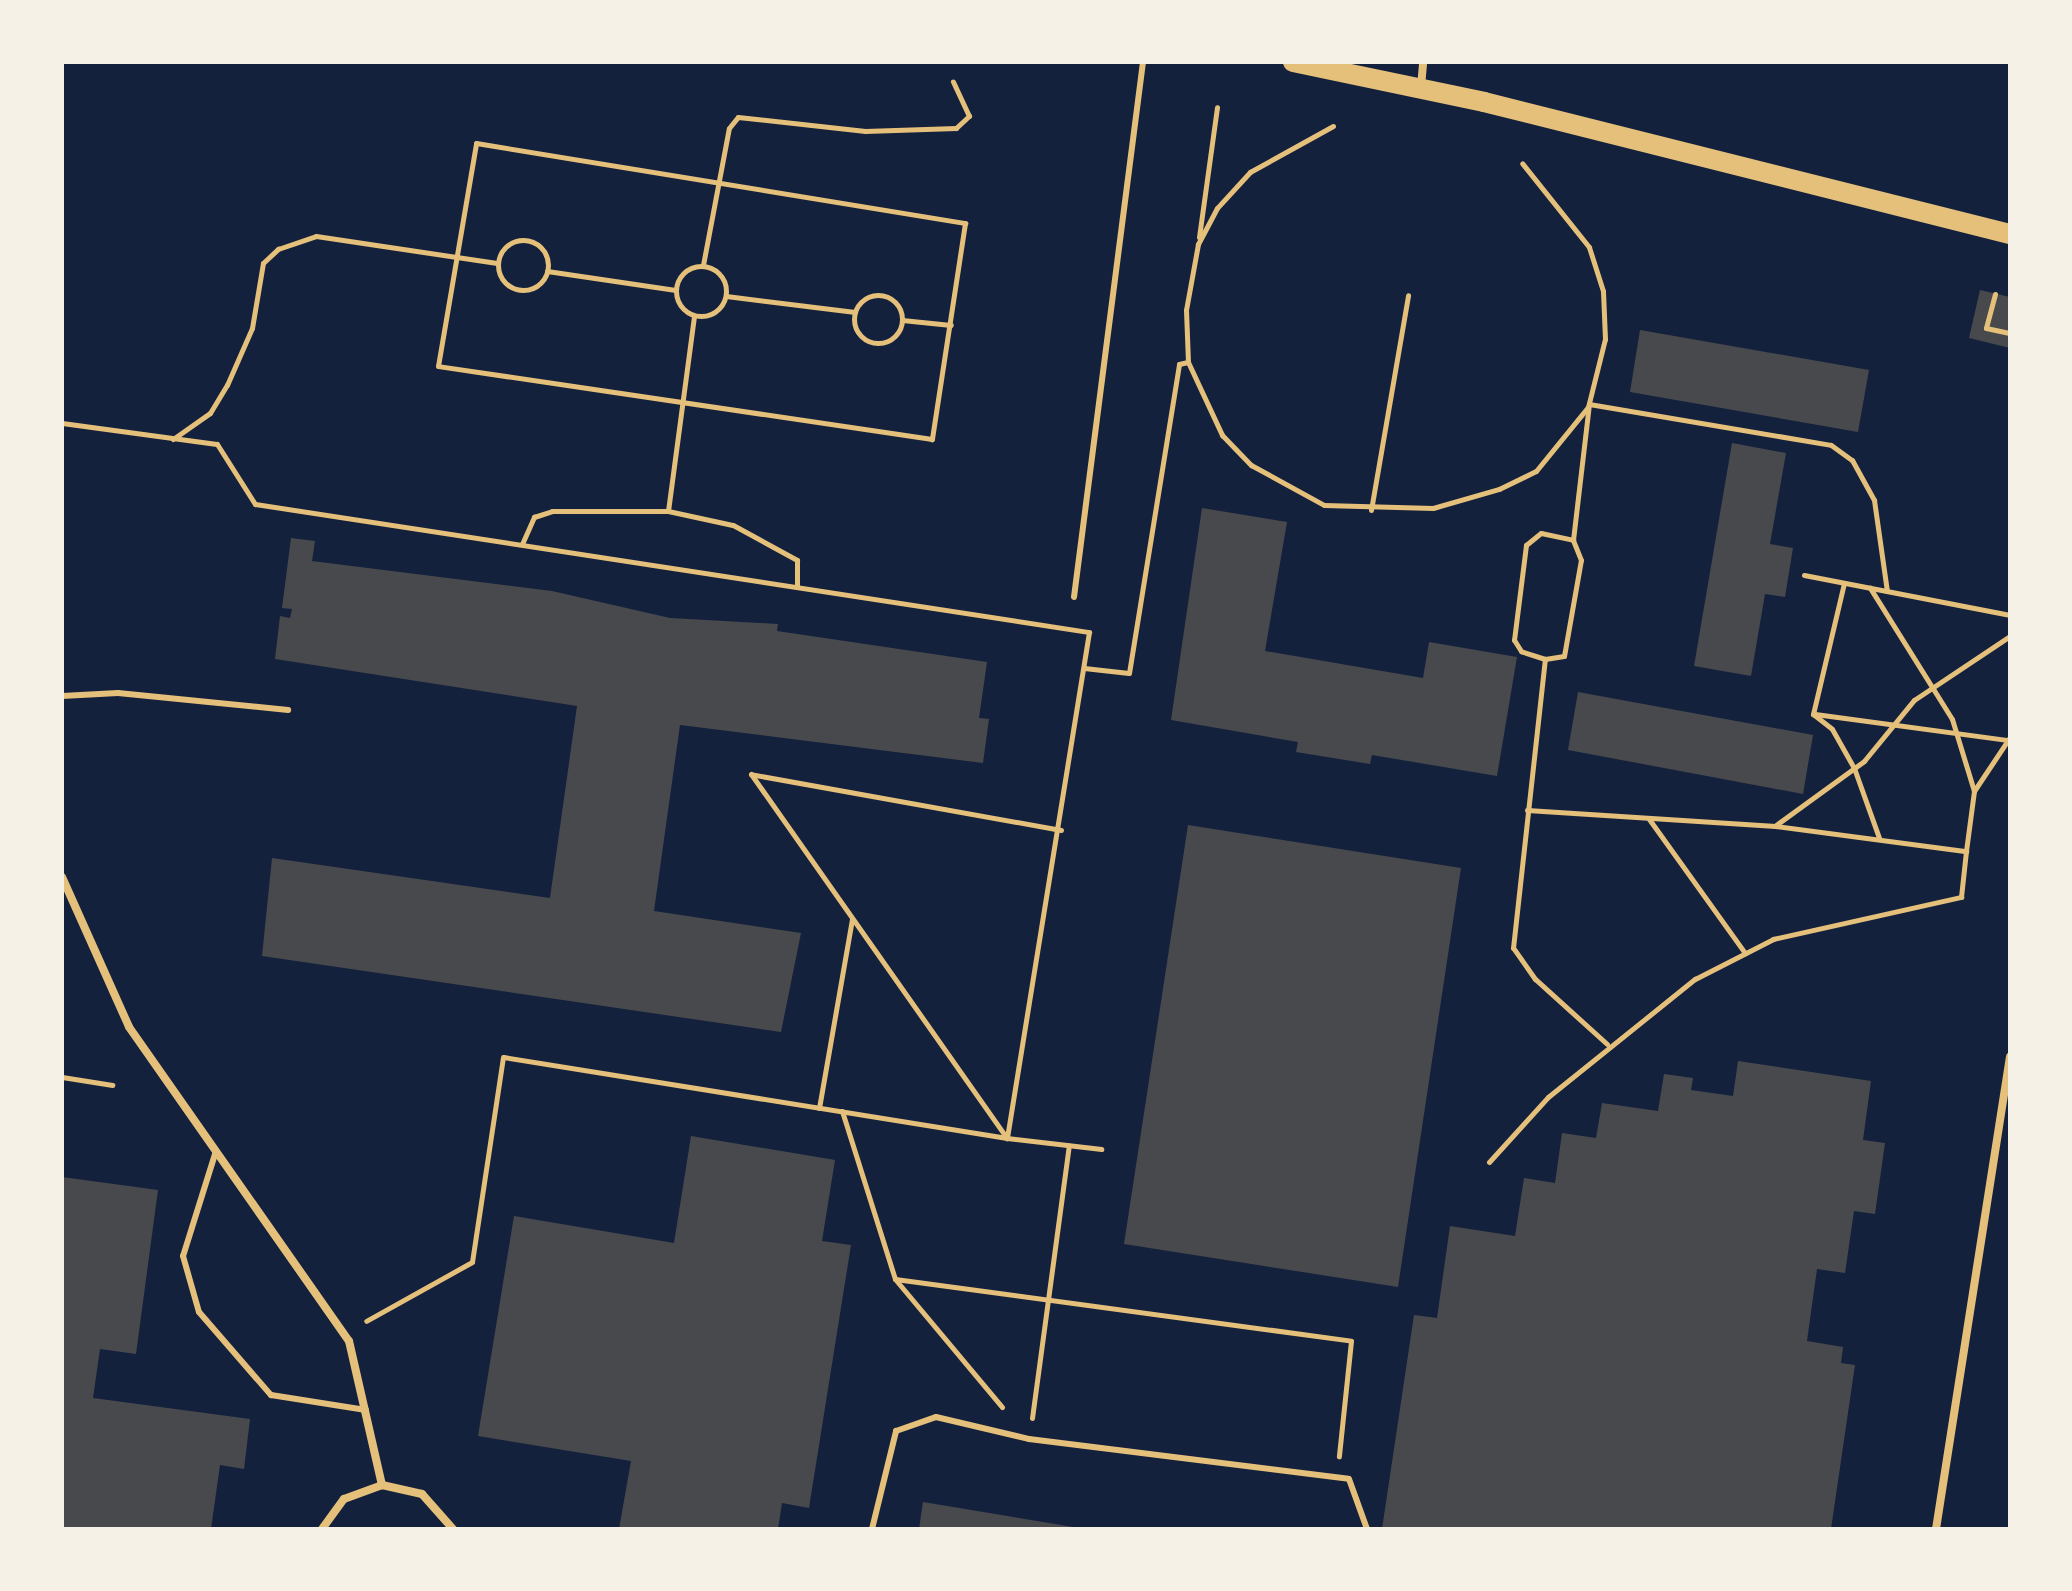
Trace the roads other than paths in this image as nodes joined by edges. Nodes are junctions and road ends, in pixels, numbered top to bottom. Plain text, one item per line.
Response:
1 (1143, 62) edge
2 (1293, 62) edge
3 (1423, 62) edge
4 (1421, 87) junction
5 (2010, 234) edge
6 (1074, 597) dead end
7 (62, 696) edge
8 (288, 710) dead end
9 (62, 877) edge
10 (2010, 1057) edge
11 (216, 1151) junction
12 (368, 1410) junction
13 (382, 1485) junction
14 (322, 1529) edge
15 (453, 1529) edge
16 (872, 1529) edge
17 (1367, 1529) edge
18 (1936, 1529) edge

1 - 6 lane
2 - 4 main road
3 - 4 street
4 - 5 main road
7 - 8 lane
9 - 11 street
10 - 18 street
11 - 12 street
11 - 12 lane
12 - 13 street
13 - 14 street
13 - 15 street
16 - 17 lane

